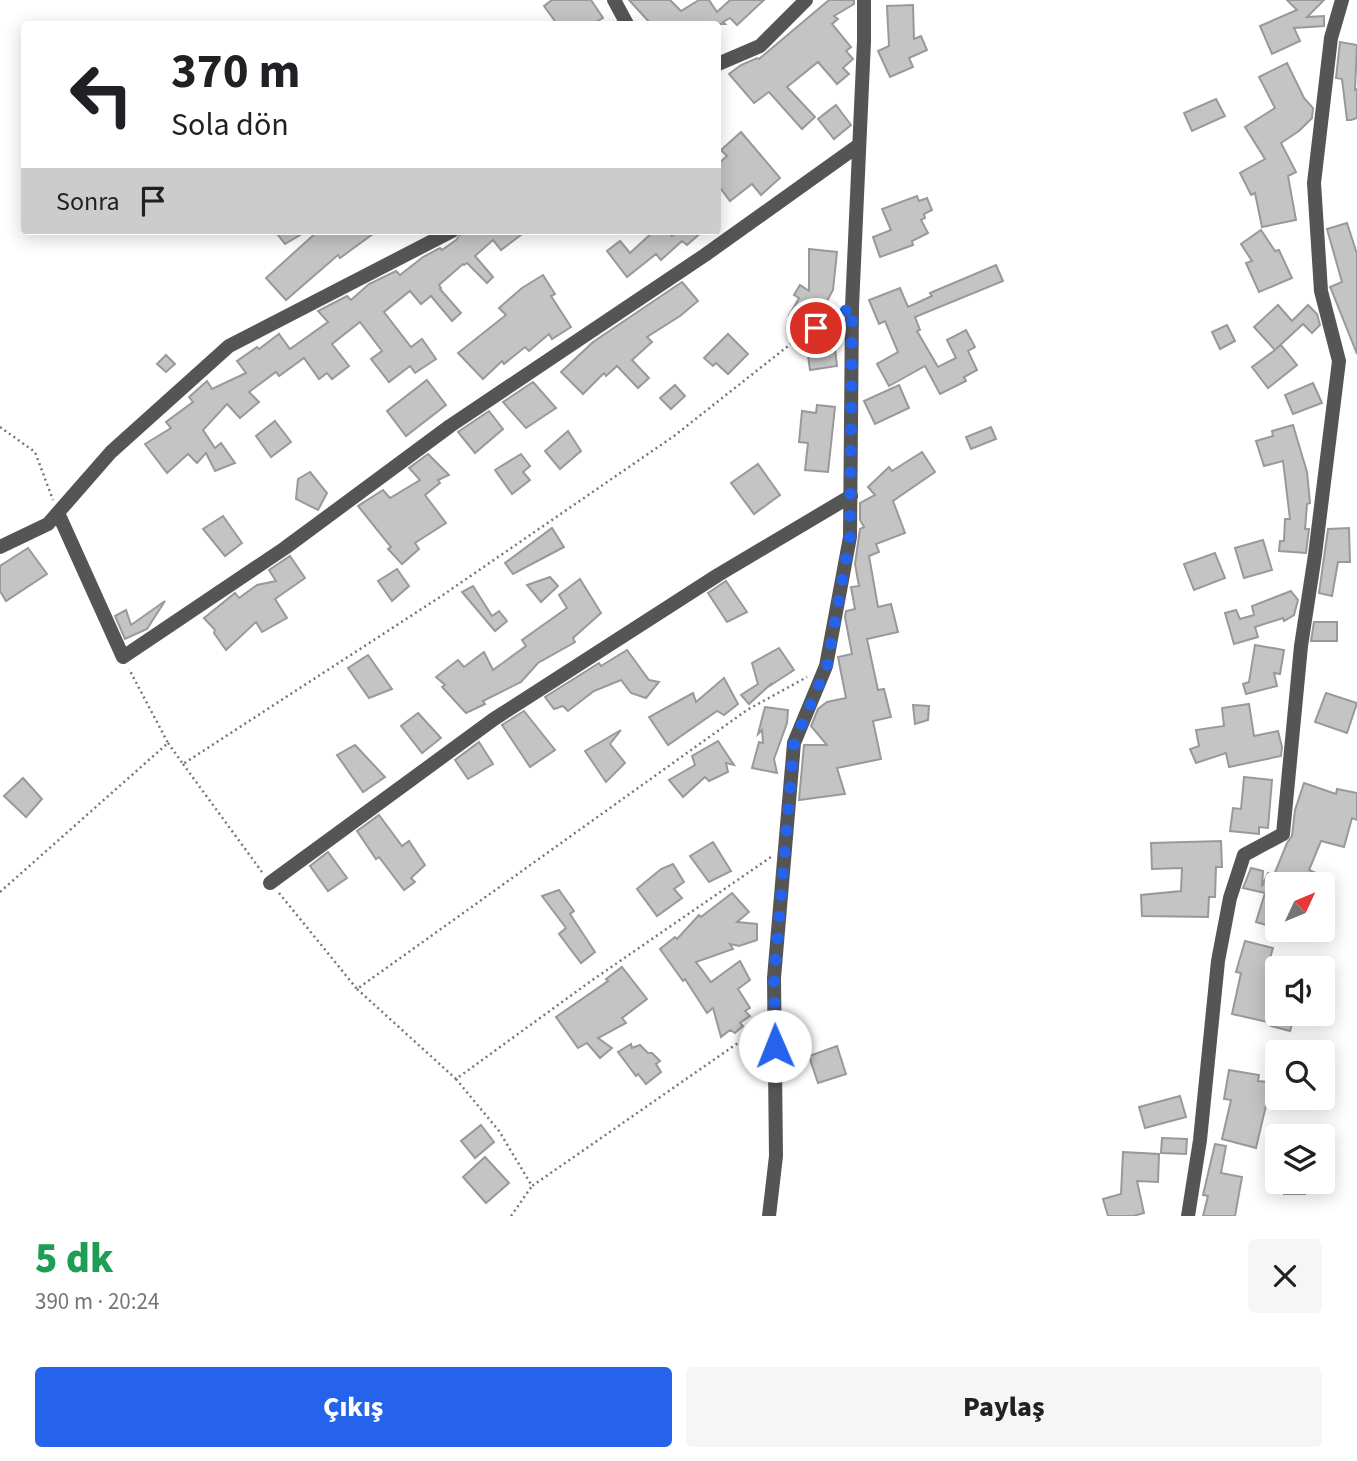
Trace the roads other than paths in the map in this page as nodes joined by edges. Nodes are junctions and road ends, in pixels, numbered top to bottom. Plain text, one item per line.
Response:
1 (614, 0) edge
2 (806, 0) edge
3 (864, 0) edge
4 (1342, 0) edge
5 (625, 21) edge
6 (721, 63) edge
7 (859, 145) junction
8 (444, 235) edge
9 (851, 496) junction
10 (58, 513) junction
11 (0, 547) edge
12 (270, 883) road end
13 (769, 1216) edge
14 (1188, 1216) edge

1 - 5 street
2 - 6 street
3 - 7 street
4 - 14 street
7 - 9 street
7 - 10 street
8 - 10 street
9 - 12 street
9 - 13 street
10 - 11 street

